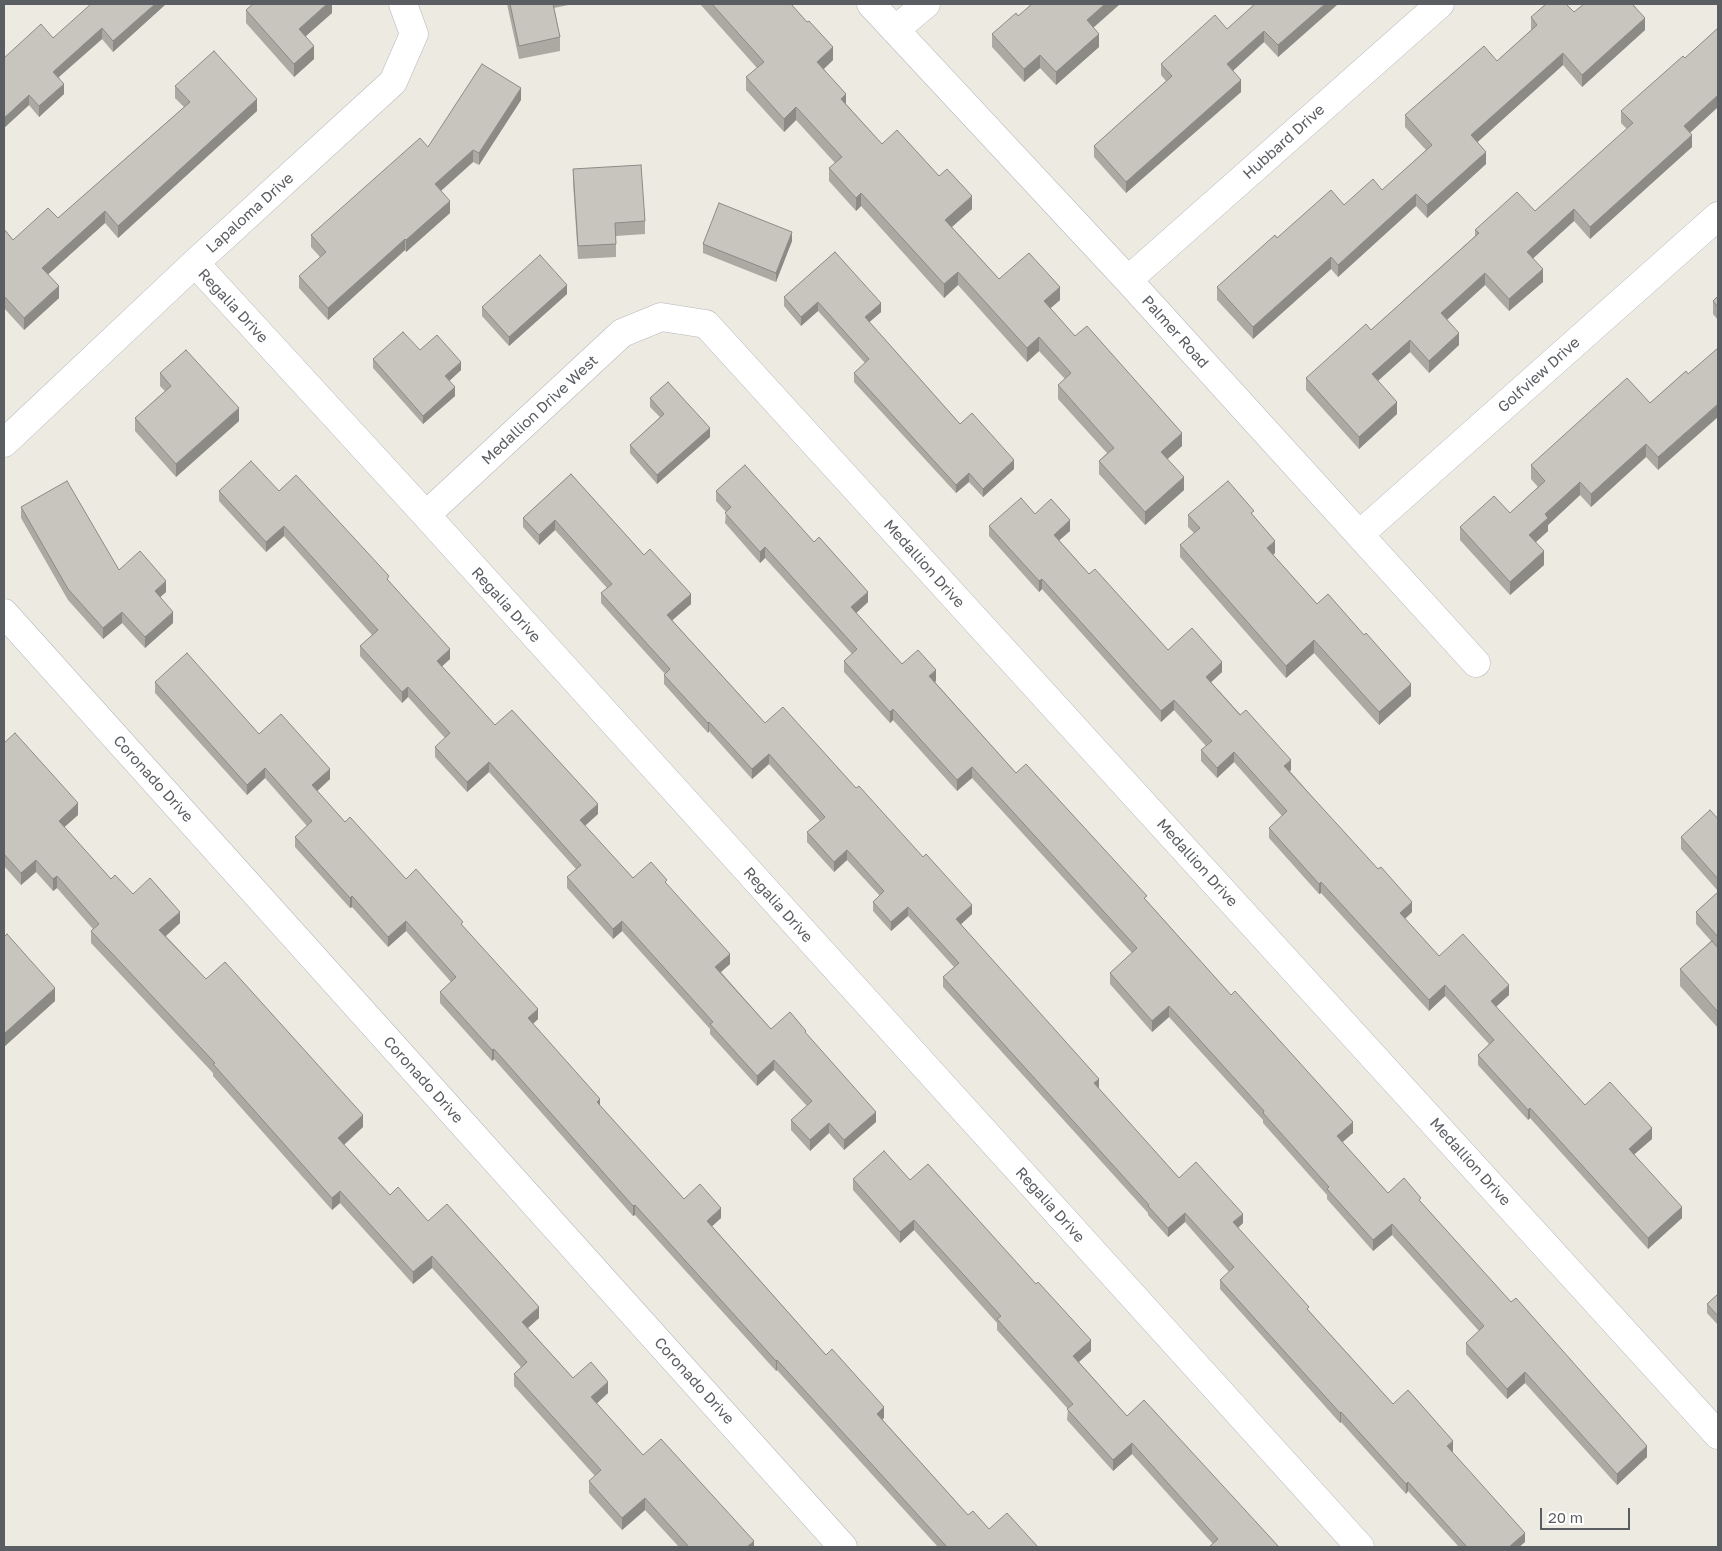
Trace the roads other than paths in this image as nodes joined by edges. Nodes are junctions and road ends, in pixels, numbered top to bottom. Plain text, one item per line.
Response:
1 (403, 4) edge
2 (871, 4) edge
3 (926, 4) edge
4 (1440, 4) edge
5 (895, 30) junction
6 (1718, 216) edge
7 (195, 264) junction
8 (1128, 280) junction
9 (662, 317) joint
10 (4, 442) edge
11 (426, 516) junction
12 (1360, 534) junction
13 (4, 613) edge
14 (1476, 663) dead end
15 (1718, 1436) edge
16 (843, 1547) edge
17 (1360, 1547) edge

1 - 7 street, Lapaloma Drive
2 - 5 street, Palmer Road
3 - 5 street
4 - 8 street, Hubbard Drive
5 - 8 street, Palmer Road
6 - 12 street, Golfview Drive
7 - 10 street, Lapaloma Drive
7 - 11 street, Regalia Drive
8 - 12 street, Palmer Road
9 - 11 street, Medallion Drive West
9 - 15 street, Medallion Drive
11 - 17 street, Regalia Drive
12 - 14 street, Palmer Road
13 - 16 street, Coronado Drive

